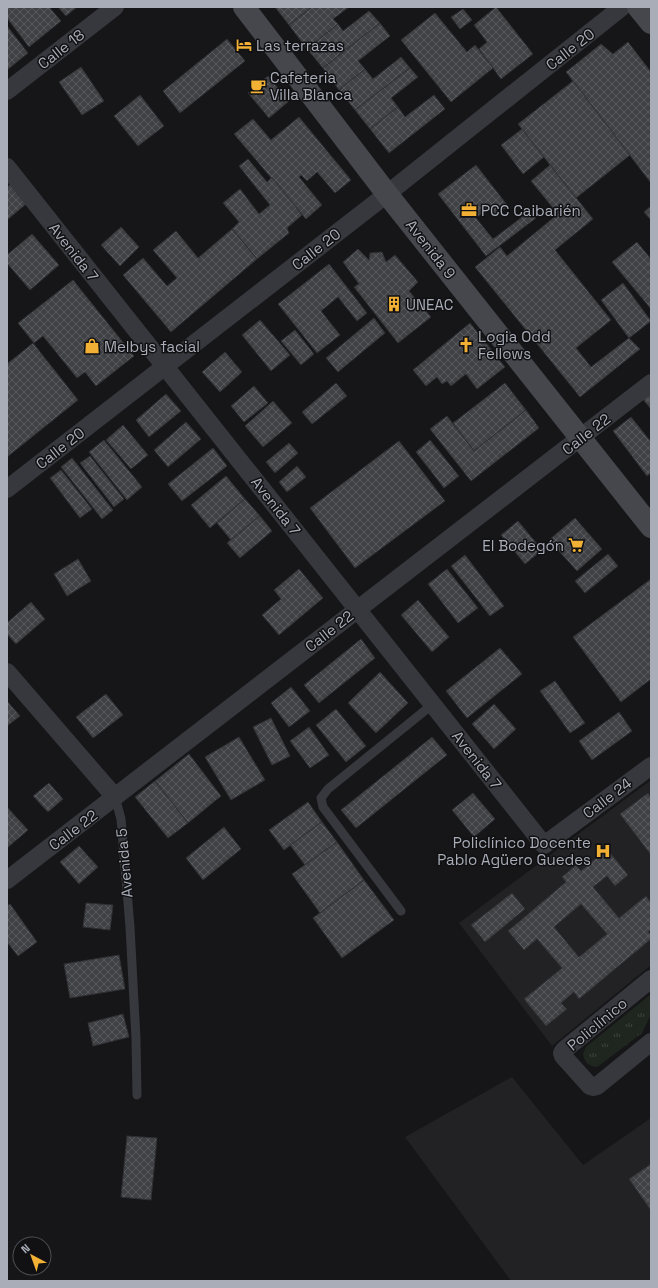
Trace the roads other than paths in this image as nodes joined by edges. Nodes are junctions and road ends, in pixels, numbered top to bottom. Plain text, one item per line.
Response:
1 (115, 7) edge
2 (244, 7) edge
3 (622, 7) edge
4 (638, 7) edge
5 (651, 23) edge
6 (7, 90) edge
7 (7, 167) edge
8 (387, 194) junction
9 (165, 366) junction
10 (651, 383) edge
11 (580, 438) junction
12 (7, 489) edge
13 (651, 527) edge
14 (357, 609) junction
15 (7, 672) edge
16 (433, 704) junction
17 (651, 766) edge
18 (115, 798) junction
19 (544, 845) joint
20 (7, 880) edge
21 (401, 910) dead end
22 (651, 979) edge
23 (651, 1042) edge
24 (137, 1095) dead end

1 - 6 street, Calle 18
2 - 8 main road, Avenida 9
3 - 8 street, Calle 20
4 - 5 main road
7 - 9 street, Avenida 7
8 - 9 street, Calle 20
8 - 11 main road, Avenida 9
9 - 12 street, Calle 20
9 - 14 street, Avenida 7
10 - 11 street, Calle 22
11 - 13 main road, Avenida 9
11 - 14 street, Calle 22
14 - 16 street, Avenida 7
14 - 18 street, Calle 22
15 - 18 street, Avenida 5
16 - 19 street, Avenida 7
16 - 21 lane
17 - 19 street, Calle 24
18 - 20 street, Calle 22
18 - 24 lane, Avenida 5
22 - 23 street, Policlínico

